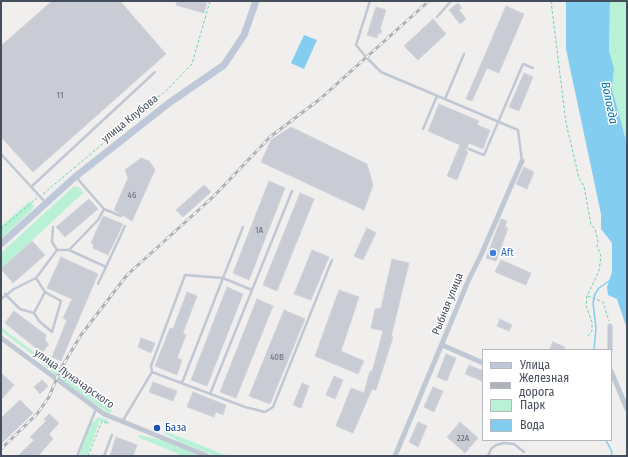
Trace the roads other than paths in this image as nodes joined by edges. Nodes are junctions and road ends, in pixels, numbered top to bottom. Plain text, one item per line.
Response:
1 (256, 1) edge
2 (370, 1) edge
3 (451, 1) edge
4 (437, 17) dead end
5 (464, 54) dead end
6 (533, 68) dead end
7 (156, 72) dead end
8 (437, 96) junction
9 (445, 99) junction
10 (499, 121) junction
11 (423, 129) dead end
12 (470, 148) dead end
13 (1, 154) edge
14 (522, 161) joint
15 (75, 177) junction
16 (31, 187) junction
17 (292, 191) dead end
18 (46, 202) junction
19 (104, 209) junction
20 (121, 216) dead end
21 (125, 226) dead end
22 (53, 227) dead end
23 (243, 227) dead end
24 (1, 244) edge
25 (57, 250) junction
26 (69, 250) junction
27 (332, 260) dead end
28 (106, 267) junction
29 (36, 278) junction
30 (224, 278) junction
31 (98, 284) dead end
32 (252, 290) junction
33 (45, 292) junction
34 (6, 294) junction
35 (1, 299) edge
36 (34, 313) junction
37 (610, 326) road end
38 (1, 338) edge
39 (442, 345) junction
40 (610, 349) edge
41 (482, 363) edge
42 (152, 372) junction
43 (612, 373) edge
44 (182, 383) junction
45 (210, 394) junction
46 (96, 409) junction
47 (627, 409) edge
48 (122, 422) junction
49 (112, 435) dead end
50 (524, 452) dead end
51 (77, 456) edge
52 (104, 456) edge
53 (207, 456) edge
54 (395, 456) edge
55 (488, 456) edge

1 - 15 main road, улица Клубова
2 - 8 lane
3 - 4 lane
5 - 9 lane
6 - 10 lane
7 - 16 lane
8 - 9 lane
8 - 11 lane
9 - 10 lane
10 - 12 lane
10 - 14 lane
13 - 16 lane
14 - 39 street, Рыбная улица
15 - 18 main road, улица Клубова
15 - 19 lane
16 - 18 lane
17 - 32 lane
18 - 24 main road, улица Клубова
19 - 20 lane
19 - 26 lane
21 - 28 lane
22 - 25 lane
23 - 30 lane
25 - 26 lane
25 - 29 lane
26 - 28 lane
27 - 45 lane
28 - 31 lane
29 - 33 lane
29 - 34 lane
30 - 32 lane
30 - 42 lane
30 - 44 lane
32 - 45 lane
33 - 36 lane
33 - 36 lane
34 - 35 lane
34 - 36 lane
37 - 40 street
38 - 46 street, улица Луначарского
39 - 41 street
39 - 54 street, Рыбная улица
42 - 44 lane
42 - 48 lane
43 - 47 street
44 - 45 lane
46 - 48 street, улица Луначарского
46 - 51 lane
48 - 53 street, улица Луначарского
49 - 52 lane
50 - 55 lane

